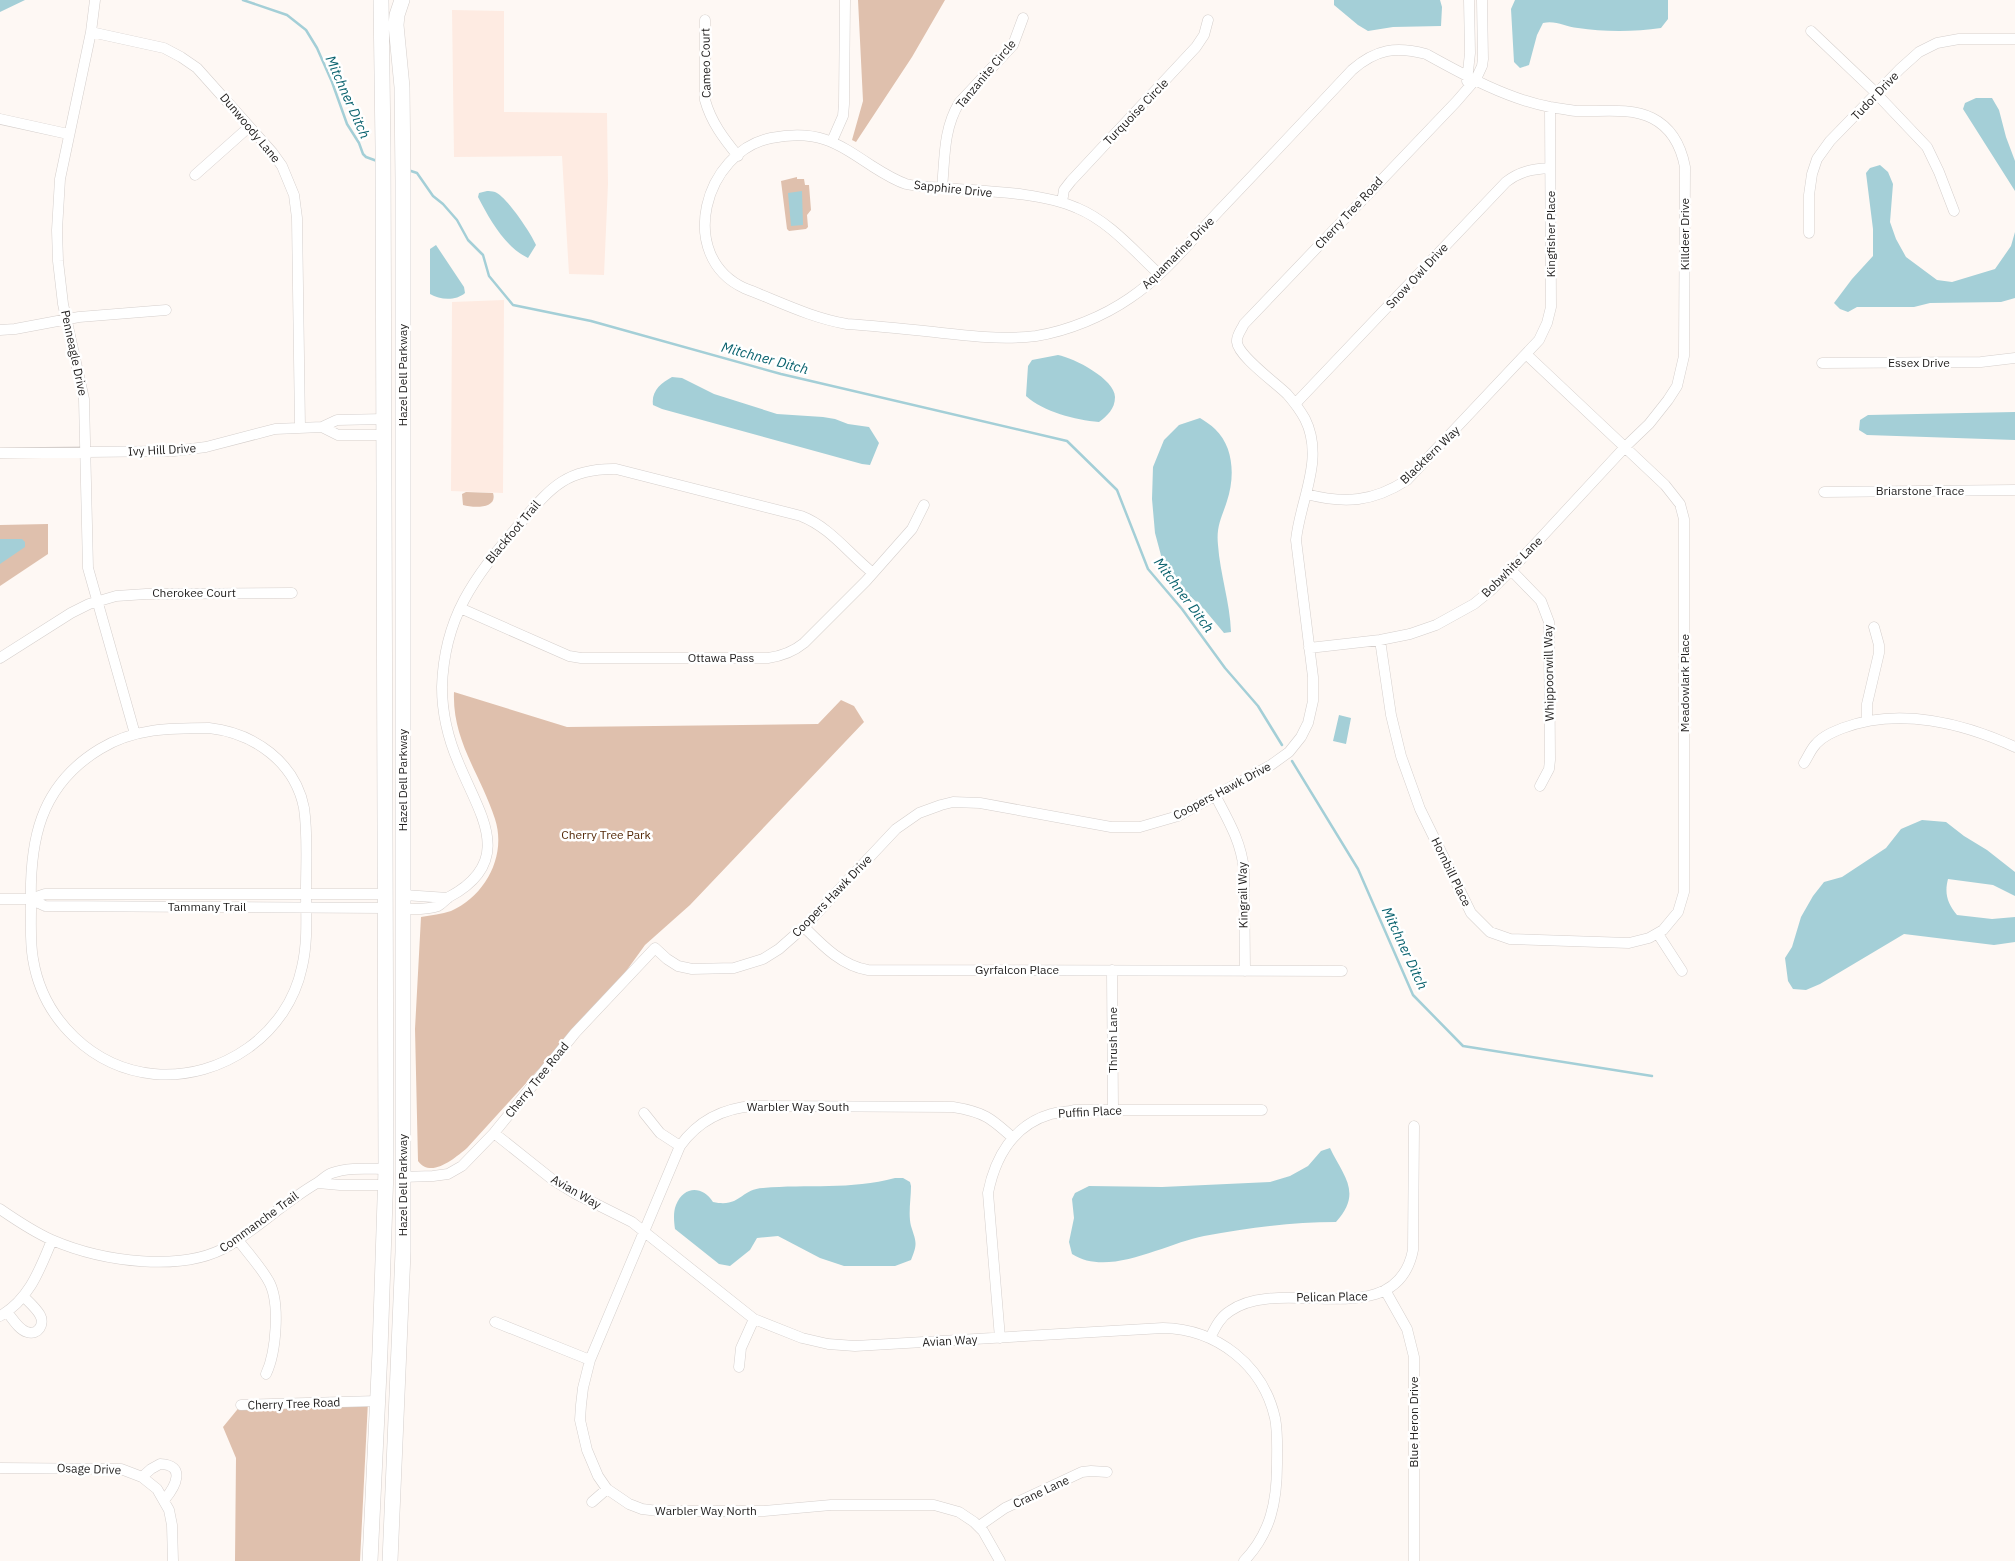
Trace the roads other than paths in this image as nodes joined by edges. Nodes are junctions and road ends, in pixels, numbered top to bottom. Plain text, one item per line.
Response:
1 (94, 0) edge
2 (381, 0) edge
3 (402, 0) edge
4 (845, 0) edge
5 (1469, 0) edge
6 (1482, 0) edge
7 (1023, 18) dead end
8 (705, 20) dead end
9 (1208, 20) dead end
10 (1811, 31) dead end
11 (91, 32) junction
12 (2015, 39) edge
13 (1472, 77) junction
14 (1876, 94) junction
15 (1550, 107) junction
16 (0, 119) edge
17 (249, 127) junction
18 (68, 134) junction
19 (832, 141) junction
20 (738, 156) junction
21 (1550, 168) junction
22 (194, 175) dead end
23 (942, 188) junction
24 (1062, 202) junction
25 (1954, 211) dead end
26 (1810, 233) dead end
27 (1159, 274) junction
28 (166, 310) dead end
29 (66, 319) junction
30 (0, 330) edge
31 (1237, 342) joint
32 (1527, 355) junction
33 (2015, 358) edge
34 (1822, 363) dead end
35 (1295, 404) junction
36 (384, 419) junction
37 (300, 427) junction
38 (322, 427) junction
39 (384, 435) junction
40 (1626, 446) junction
41 (86, 452) junction
42 (0, 453) edge
43 (2015, 490) edge
44 (1824, 492) dead end
45 (1306, 494) junction
46 (924, 505) dead end
47 (1511, 570) junction
48 (873, 573) junction
49 (292, 593) dead end
50 (96, 602) junction
51 (460, 608) junction
52 (1874, 627) dead end
53 (1380, 640) junction
54 (1309, 648) junction
55 (0, 658) edge
56 (1867, 721) junction
57 (135, 734) junction
58 (2015, 747) edge
59 (1804, 763) dead end
60 (1540, 786) dead end
61 (1215, 795) junction
62 (448, 898) junction
63 (0, 899) edge
64 (30, 899) junction
65 (306, 901) junction
66 (385, 901) junction
67 (404, 902) junction
68 (804, 927) junction
69 (1658, 934) junction
70 (655, 948) joint
71 (1112, 970) junction
72 (1245, 971) junction
73 (1342, 971) dead end
74 (1682, 971) dead end
75 (1113, 1110) junction
76 (1262, 1110) dead end
77 (644, 1112) dead end
78 (1414, 1126) dead end
79 (494, 1133) junction
80 (1014, 1138) junction
81 (680, 1146) junction
82 (386, 1169) junction
83 (402, 1177) junction
84 (318, 1183) junction
85 (384, 1185) junction
86 (0, 1209) edge
87 (645, 1232) junction
88 (52, 1240) junction
89 (238, 1240) junction
90 (1385, 1290) junction
91 (24, 1297) junction
92 (4, 1314) edge
93 (754, 1318) junction
94 (495, 1322) dead end
95 (1000, 1338) junction
96 (1210, 1338) junction
97 (590, 1360) junction
98 (739, 1367) dead end
99 (266, 1374) dead end
100 (377, 1401) junction
101 (241, 1405) dead end
102 (0, 1468) edge
103 (1107, 1472) dead end
104 (142, 1477) junction
105 (607, 1489) junction
106 (165, 1499) junction
107 (592, 1502) dead end
108 (980, 1526) junction
109 (173, 1561) edge
110 (370, 1561) edge
111 (390, 1561) edge
112 (1000, 1561) edge
113 (1244, 1561) edge
114 (1414, 1561) edge

1 - 11 street, Penneagle Drive
2 - 36 main road, Hazel Dell Parkway
3 - 67 main road, Hazel Dell Parkway
4 - 19 street
5 - 13 street
6 - 13 street, Cherry Tree Road
7 - 23 street, Tanzanite Circle
8 - 20 street, Cameo Court
9 - 24 street, Turquoise Circle
10 - 14 street
11 - 17 street, Dunwoody Lane
11 - 18 street, Penneagle Drive
12 - 14 street, Tudor Drive
13 - 15 street, Aquamarine Drive
13 - 27 street, Aquamarine Drive
13 - 31 street, Cherry Tree Road
14 - 25 street
14 - 26 street, Tudor Drive
15 - 21 street, Kingfisher Place
15 - 40 street, Killdeer Drive
16 - 18 street
17 - 22 street
17 - 37 street, Dunwoody Lane
18 - 29 street, Penneagle Drive
19 - 20 street, Sapphire Drive
19 - 23 street, Sapphire Drive
20 - 27 street, Aquamarine Drive
21 - 32 street, Kingfisher Place
21 - 35 street, Snow Owl Drive
23 - 24 street, Sapphire Drive
24 - 27 street, Sapphire Drive
28 - 29 street
29 - 30 street
29 - 41 street, Penneagle Drive
31 - 35 street, Coopers Hawk Drive
32 - 40 street, Meadowlark Place
32 - 45 street, Blacktern Way
33 - 34 street, Essex Drive
35 - 45 street, Coopers Hawk Drive
36 - 38 street, Ivy Hill Drive
36 - 39 main road, Hazel Dell Parkway
37 - 38 street, Ivy Hill Drive
37 - 41 street, Ivy Hill Drive
38 - 39 street, Ivy Hill Drive
39 - 66 main road, Hazel Dell Parkway
40 - 47 street, Bobwhite Lane
40 - 69 street, Meadowlark Place
41 - 42 street, Ivy Hill Drive
41 - 50 street, Penneagle Drive
43 - 44 street, Briarstone Trace
45 - 54 street, Coopers Hawk Drive
46 - 48 street, Ottawa Pass
47 - 53 street, Bobwhite Lane
47 - 60 street, Whippoorwill Way
48 - 51 street, Ottawa Pass
48 - 51 street, Blackfoot Trail
49 - 50 street, Cherokee Court
50 - 55 street, Cherokee Court
50 - 57 street, Penneagle Drive
51 - 62 street, Blackfoot Trail
52 - 56 street
53 - 54 street, Bobwhite Lane
53 - 69 street, Hornbill Place
54 - 61 street, Coopers Hawk Drive
56 - 58 street
56 - 59 street
57 - 64 street
57 - 65 street
61 - 68 street, Coopers Hawk Drive
61 - 72 street, Kingrail Way
62 - 67 street
62 - 67 street, Blackfoot Trail
63 - 64 street, Tammany Trail
64 - 65 street, Tammany Trail
64 - 65 street
65 - 66 street, Tammany Trail
66 - 82 main road, Hazel Dell Parkway
67 - 83 main road, Hazel Dell Parkway
68 - 70 street, Coopers Hawk Drive
68 - 71 street, Gyrfalcon Place
69 - 74 street
70 - 79 street, Cherry Tree Road
71 - 72 street, Gyrfalcon Place
71 - 75 street, Thrush Lane
72 - 73 street, Gyrfalcon Place
75 - 76 street, Puffin Place
75 - 80 street, Puffin Place
77 - 81 street
78 - 90 street, Pelican Place
79 - 83 street, Cherry Tree Road
79 - 87 street, Avian Way
80 - 81 street, Warbler Way South
80 - 95 street, Puffin Place
81 - 87 street, Warbler Way South
82 - 84 street, Commanche Trail
82 - 85 main road, Hazel Dell Parkway
83 - 111 main road, Hazel Dell Parkway
84 - 85 street
84 - 89 street, Commanche Trail
85 - 100 main road, Hazel Dell Parkway
86 - 88 street, Commanche Trail
87 - 93 street, Avian Way
87 - 97 street, Warbler Way North
88 - 89 street, Commanche Trail
88 - 91 street
89 - 99 street
90 - 96 street, Pelican Place
90 - 114 street, Blue Heron Drive
91 - 92 street
91 - 92 street
93 - 95 street, Avian Way
93 - 98 street
94 - 97 street
95 - 96 street, Avian Way
96 - 113 street, Avian Way
97 - 105 street, Warbler Way North
100 - 101 street, Cherry Tree Road
100 - 110 main road, Hazel Dell Parkway
102 - 104 street, Osage Drive
103 - 108 street, Crane Lane
104 - 106 street, Osage Drive
104 - 106 street
105 - 107 street
105 - 108 street, Warbler Way North
106 - 109 street, Osage Drive
108 - 112 street, Warbler Way North

